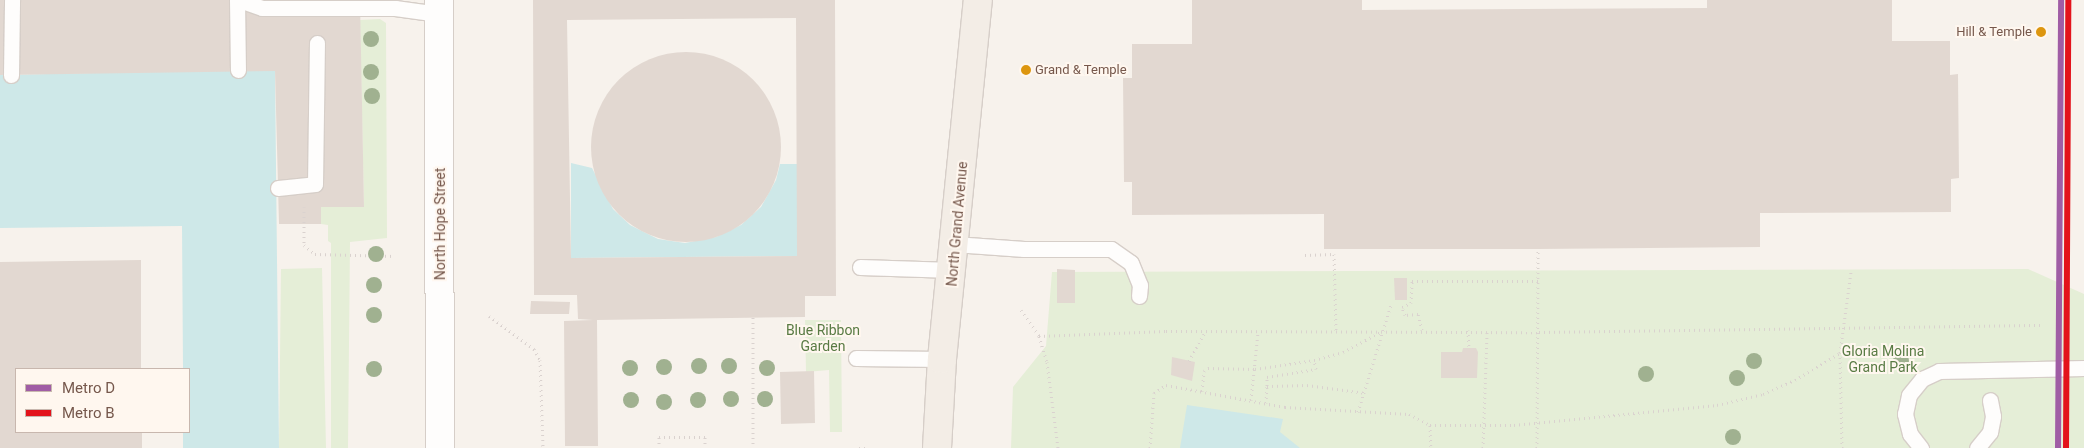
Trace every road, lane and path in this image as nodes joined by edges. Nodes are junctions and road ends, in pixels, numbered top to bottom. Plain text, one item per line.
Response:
1 (12, 0) edge
2 (238, 0) edge
3 (978, 0) edge
4 (439, 7) edge
5 (317, 43) dead end
6 (238, 70) dead end
7 (11, 75) dead end
8 (278, 188) dead end
9 (304, 225) dead end
10 (1538, 249) dead end
11 (1304, 255) dead end
12 (395, 256) dead end
13 (954, 257) junction
14 (860, 267) dead end
15 (1851, 272) dead end
16 (1539, 281) junction
17 (1139, 296) dead end
18 (1391, 305) dead end
19 (1021, 310) dead end
20 (489, 316) dead end
21 (754, 317) dead end
22 (2040, 325) dead end
23 (1842, 329) junction
24 (1422, 330) junction
25 (1468, 330) junction
26 (1383, 331) junction
27 (1488, 331) junction
28 (1206, 332) junction
29 (1258, 332) junction
30 (1336, 332) junction
31 (1539, 332) junction
32 (1040, 336) junction
33 (1469, 348) dead end
34 (1840, 353) junction
35 (856, 358) dead end
36 (942, 359) junction
37 (1314, 360) junction
38 (1189, 361) dead end
39 (2084, 368) edge
40 (1255, 369) junction
41 (1267, 386) junction
42 (1202, 391) junction
43 (1365, 393) junction
44 (1251, 400) junction
45 (1990, 400) dead end
46 (1266, 403) junction
47 (1358, 412) junction
48 (1536, 423) junction
49 (1430, 425) junction
50 (1483, 425) junction
51 (440, 448) edge
52 (543, 448) edge
53 (659, 448) edge
54 (705, 448) edge
55 (753, 448) edge
56 (859, 448) edge
57 (869, 448) edge
58 (937, 448) edge
59 (1058, 448) edge
60 (1150, 448) edge
61 (1431, 448) edge
62 (1483, 448) edge
63 (1537, 448) edge
64 (1842, 448) edge
65 (1921, 448) edge
66 (1977, 448) edge

1 - 7 lane
2 - 4 lane
2 - 6 lane
3 - 13 main road, North Grand Avenue
4 - 51 main road, North Hope Street
5 - 8 lane
9 - 12 path
10 - 16 path
11 - 30 path
13 - 14 lane
13 - 17 lane
13 - 36 main road, North Grand Avenue
15 - 23 path
16 - 24 path
16 - 31 path
18 - 26 path
19 - 32 path
20 - 52 path
21 - 55 path
22 - 23 path
23 - 31 path
23 - 34 path
24 - 25 path
24 - 26 path
25 - 27 path
25 - 33 path
26 - 30 path
26 - 37 path
26 - 43 path
27 - 31 path
27 - 50 path
28 - 29 path
28 - 32 path
28 - 38 path
29 - 30 path
29 - 40 path
31 - 48 path
32 - 59 path
34 - 48 path
34 - 64 path
35 - 36 lane
36 - 58 main road, North Grand Avenue
37 - 40 path
37 - 41 path
39 - 65 lane
40 - 42 path
40 - 44 path
41 - 43 path
41 - 46 path
42 - 44 path
42 - 60 path
43 - 47 path
44 - 46 path
45 - 66 lane
46 - 47 path
47 - 49 path
48 - 50 path
48 - 63 path
49 - 50 path
49 - 61 path
50 - 62 path
53 - 54 path
56 - 57 path

